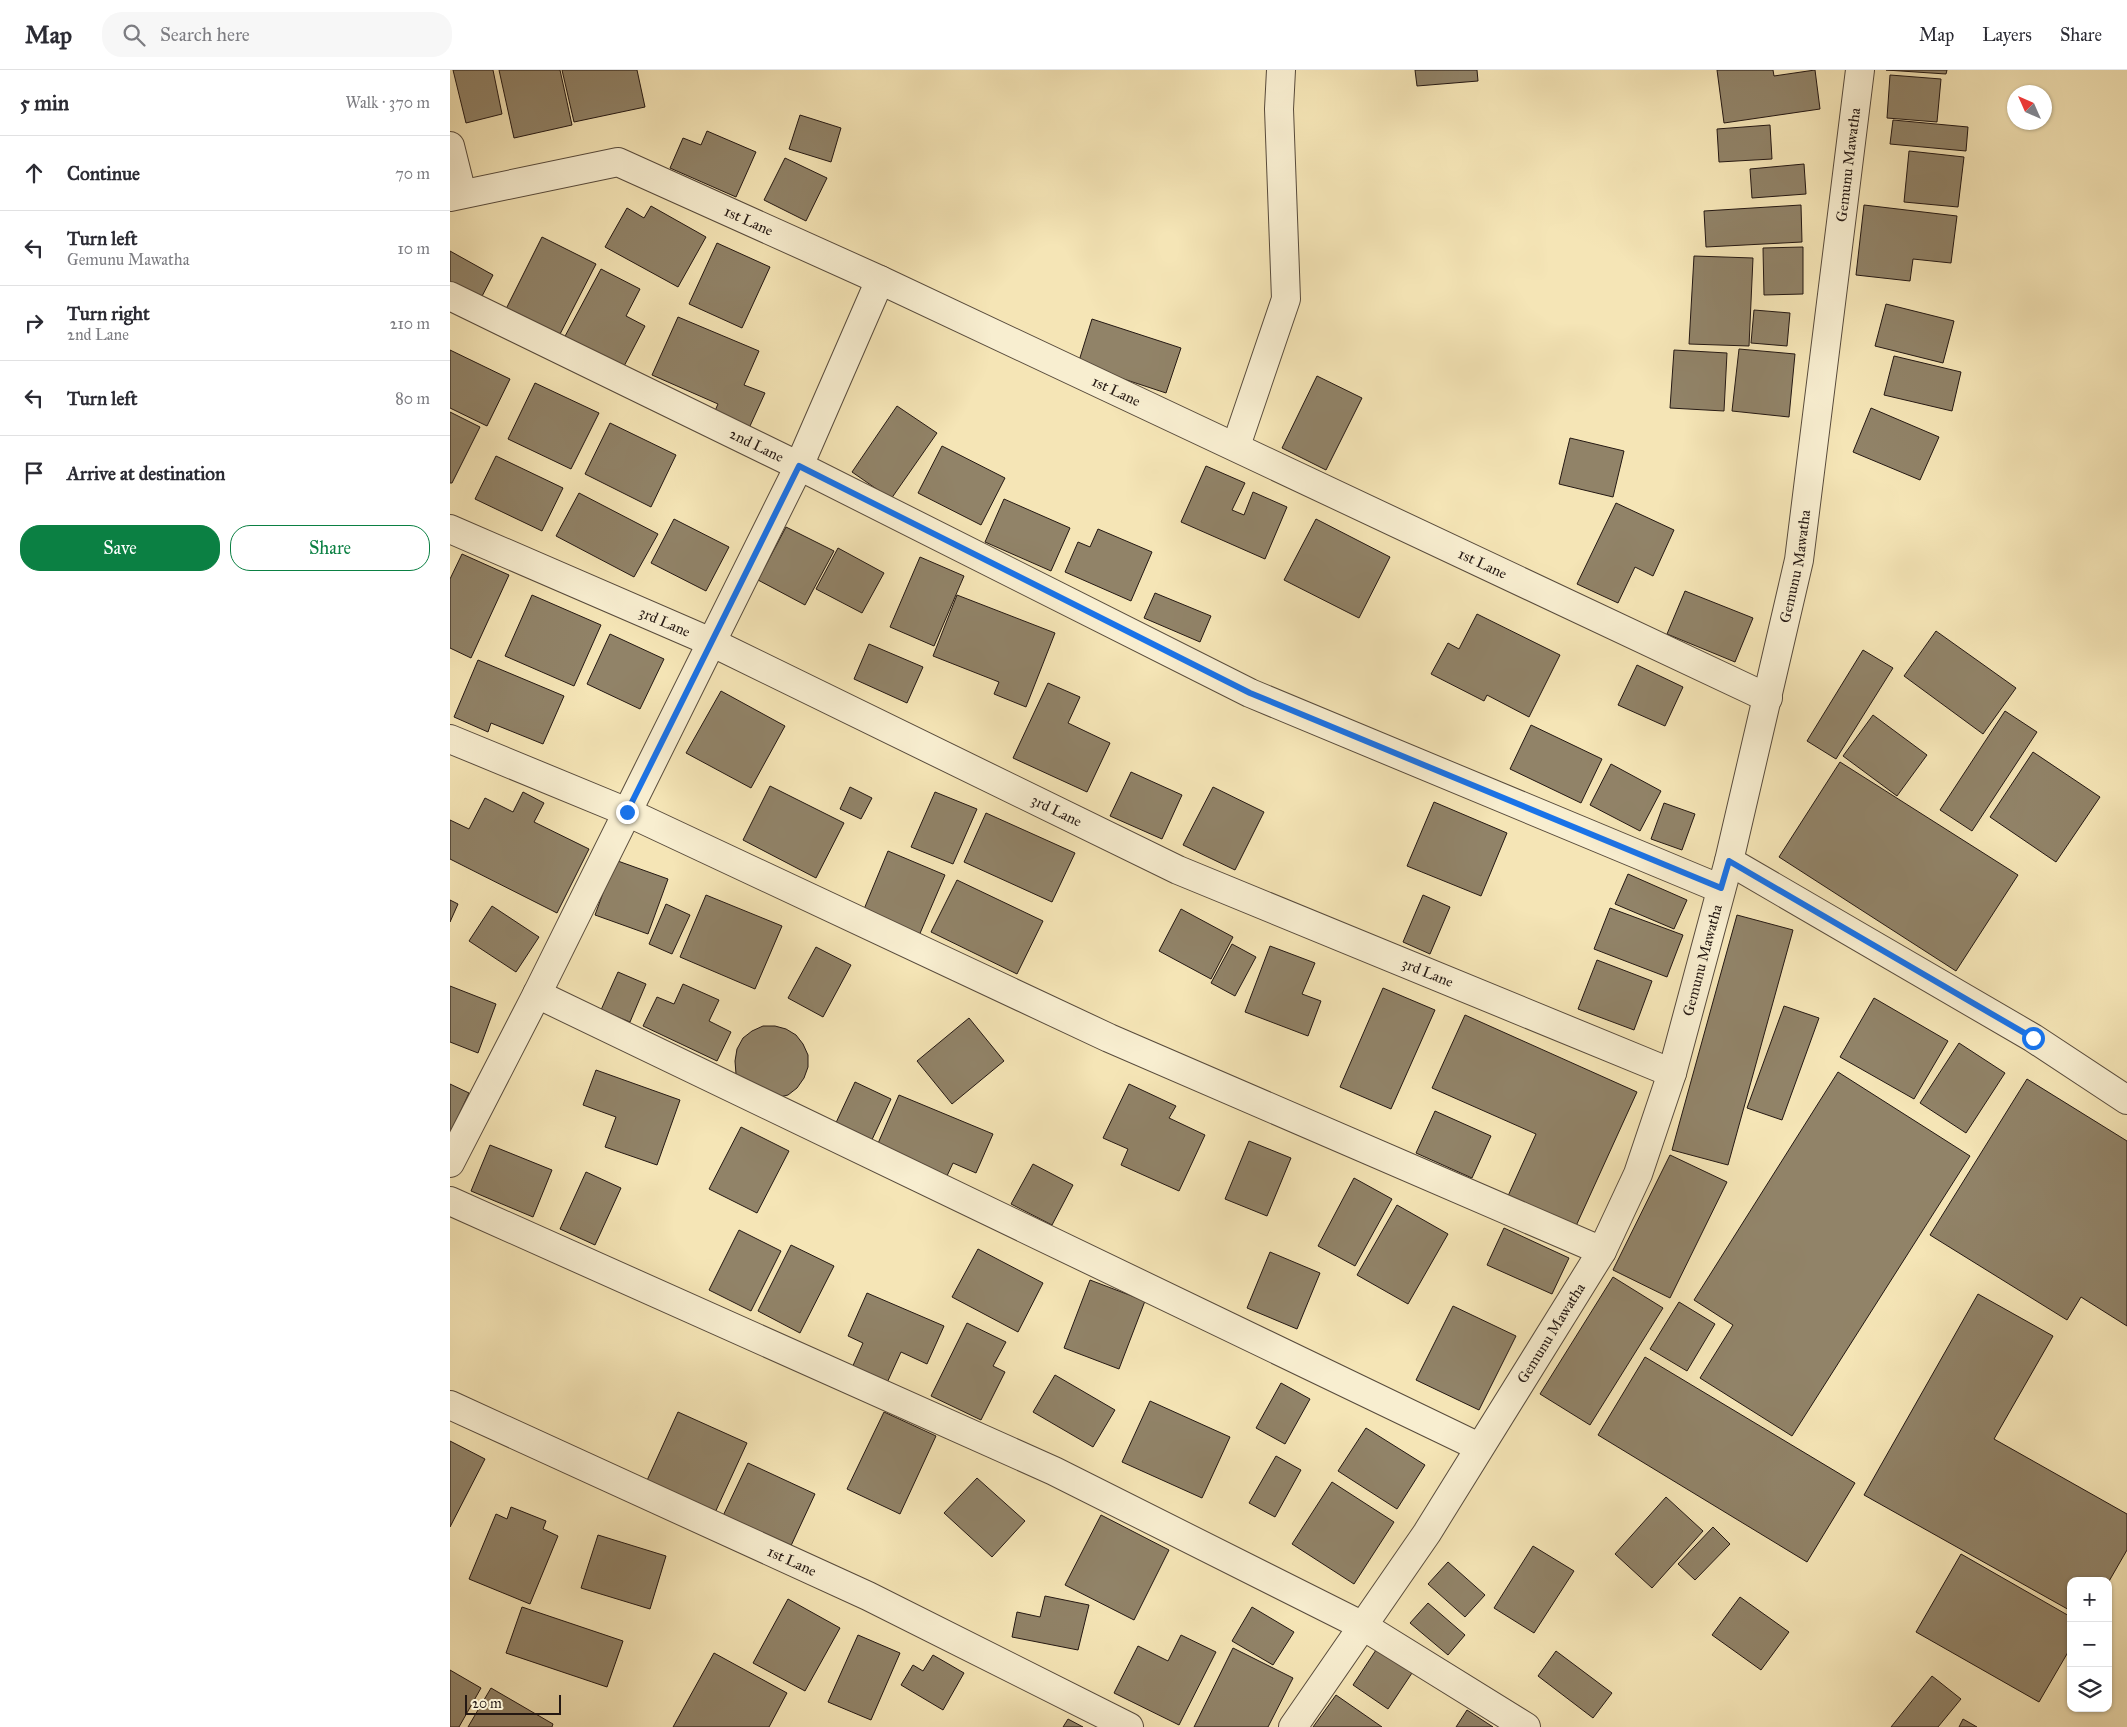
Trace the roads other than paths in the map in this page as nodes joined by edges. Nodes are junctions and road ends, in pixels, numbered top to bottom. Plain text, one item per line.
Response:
1 (1281, 70) edge
2 (1860, 70) edge
3 (450, 146) edge
4 (456, 196) edge
5 (880, 280) junction
6 (450, 296) edge
7 (1236, 446) junction
8 (799, 466) junction
9 (450, 529) edge
10 (711, 642) junction
11 (1768, 698) junction
12 (450, 739) edge
13 (627, 812) junction
14 (1729, 861) junction
15 (1721, 888) junction
16 (537, 994) junction
17 (1672, 1073) junction
18 (2127, 1100) edge
19 (450, 1163) edge
20 (450, 1201) edge
21 (1602, 1251) junction
22 (450, 1405) edge
23 (1479, 1447) junction
24 (1363, 1626) junction
25 (1129, 1727) edge
26 (1293, 1727) edge
27 (1526, 1727) edge

1 - 7 street
2 - 11 street, Gemunu Mawatha
3 - 4 street
4 - 5 street, 1st Lane
5 - 7 street, 1st Lane
5 - 8 street
6 - 8 street, 2nd Lane
7 - 11 street, 1st Lane
8 - 10 street
8 - 15 street, 2nd Lane
9 - 10 street, 3rd Lane
10 - 13 street
10 - 17 street, 3rd Lane
11 - 14 street, Gemunu Mawatha
12 - 13 street
13 - 16 street
13 - 21 street
14 - 15 street, Gemunu Mawatha
14 - 18 street
15 - 17 street, Gemunu Mawatha
16 - 19 street
16 - 23 street
17 - 21 street, Gemunu Mawatha
20 - 24 street
21 - 23 street, Gemunu Mawatha
22 - 25 street, 1st Lane
23 - 24 street, Gemunu Mawatha
24 - 26 street, Gemunu Mawatha
24 - 27 street

